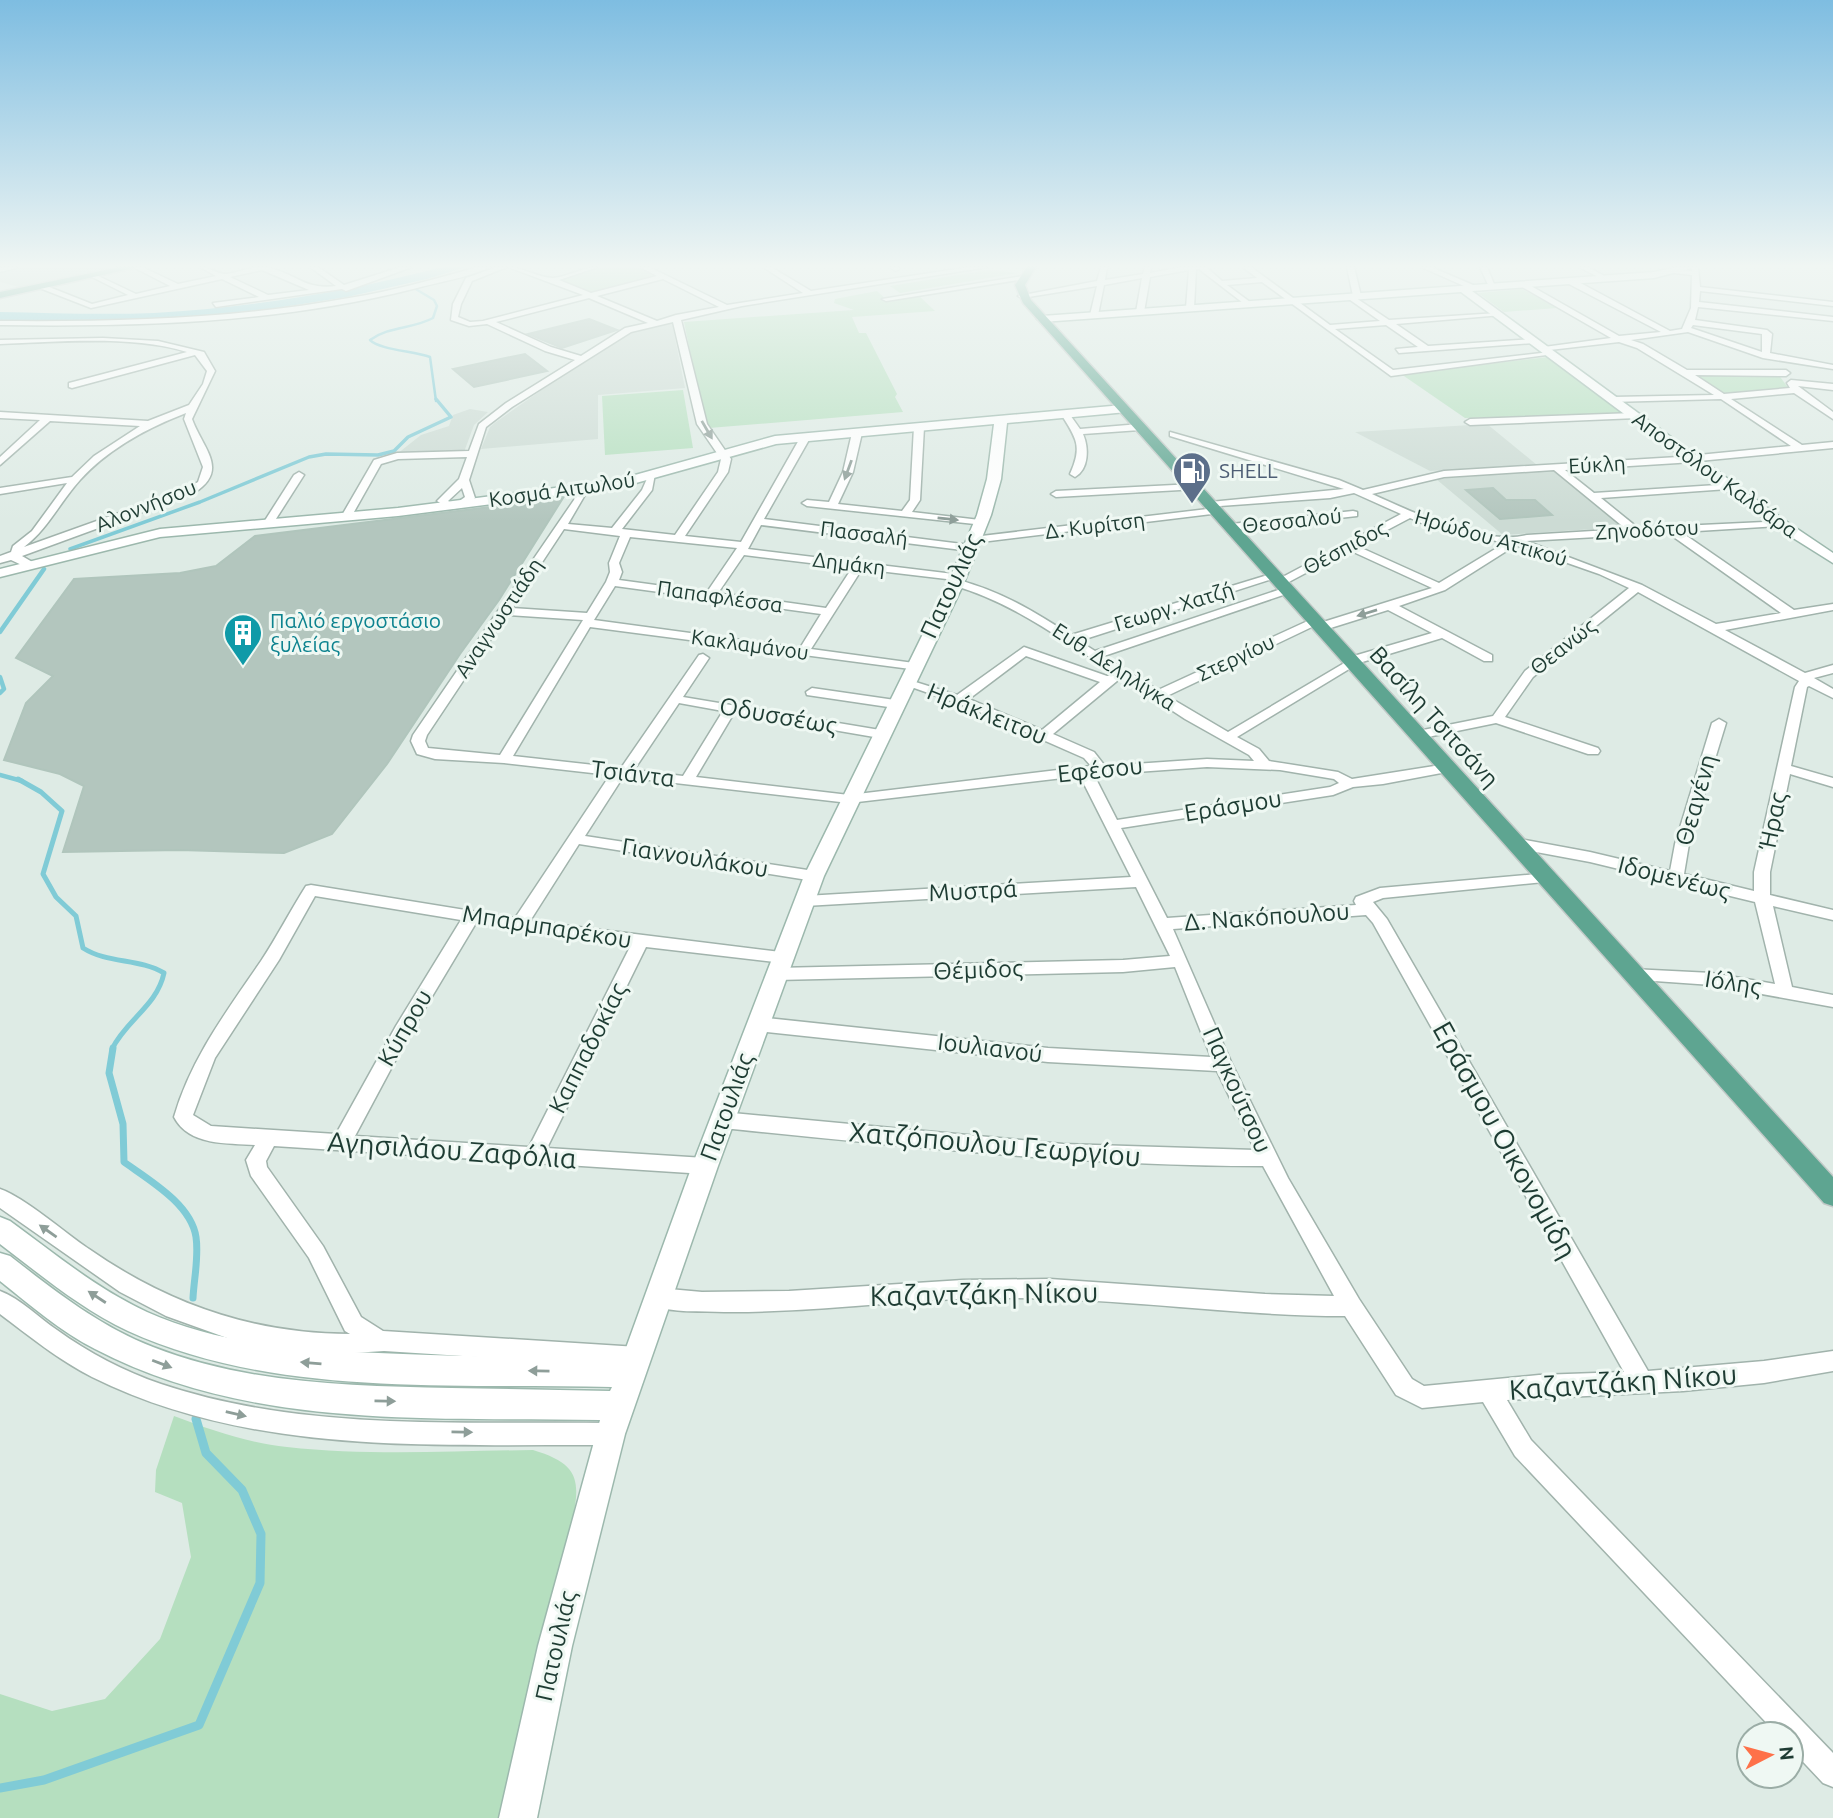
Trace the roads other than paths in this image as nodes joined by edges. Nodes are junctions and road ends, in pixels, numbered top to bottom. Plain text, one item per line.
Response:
1 (196, 352) joint
2 (562, 352) edge
3 (593, 352) edge
4 (684, 352) edge
5 (1071, 352) edge
6 (1362, 352) edge
7 (1431, 352) edge
8 (1524, 352) edge
9 (1548, 352) edge
10 (1650, 352) edge
11 (1755, 352) edge
12 (1766, 352) edge
13 (559, 353) joint
14 (1766, 356) junction
15 (582, 359) junction
16 (1790, 361) junction
17 (1455, 366) junction
18 (1833, 367) edge
19 (1685, 372) junction
20 (1391, 373) joint
21 (1786, 373) junction
22 (72, 385) dead end
23 (1793, 386) junction
24 (1833, 387) edge
25 (1723, 397) junction
26 (1613, 400) junction
27 (192, 407) junction
28 (1123, 409) junction
29 (1065, 414) junction
30 (0, 415) edge
31 (1634, 416) junction
32 (1833, 416) edge
33 (48, 418) junction
34 (1001, 420) junction
35 (1470, 422) dead end
36 (149, 424) junction
37 (919, 427) junction
38 (1140, 427) junction
39 (1077, 432) junction
40 (857, 433) junction
41 (1173, 434) dead end
42 (805, 438) junction
43 (1833, 445) edge
44 (1800, 448) junction
45 (724, 453) junction
46 (473, 454) junction
47 (1692, 458) junction
48 (1302, 459) dead end
49 (0, 463) edge
50 (1556, 467) junction
51 (1075, 474) dead end
52 (299, 475) dead end
53 (652, 476) junction
54 (75, 479) junction
55 (464, 480) junction
56 (1329, 480) junction
57 (1728, 485) junction
58 (1194, 487) junction
59 (584, 488) junction
60 (0, 491) edge
61 (1359, 492) junction
62 (1055, 494) dead end
63 (1591, 496) junction
64 (455, 501) junction
65 (807, 503) dead end
66 (832, 506) junction
67 (1213, 508) junction
68 (905, 514) junction
69 (1353, 514) dead end
70 (1409, 514) junction
71 (346, 517) junction
72 (758, 521) junction
73 (269, 522) junction
74 (1779, 523) junction
75 (562, 526) junction
76 (1231, 527) junction
77 (1668, 528) junction
78 (1633, 530) junction
79 (621, 532) junction
80 (974, 537) junction
81 (678, 539) junction
82 (1515, 541) junction
83 (1349, 547) junction
84 (742, 548) junction
85 (15, 554) junction
86 (1833, 559) edge
87 (0, 560) edge
88 (30, 565) junction
89 (859, 565) junction
90 (0, 573) edge
91 (957, 580) junction
92 (612, 582) junction
93 (1282, 582) junction
94 (1638, 587) junction
95 (1441, 588) junction
96 (710, 596) junction
97 (1390, 606) junction
98 (1833, 607) edge
99 (502, 611) junction
100 (829, 612) junction
101 (1791, 614) junction
102 (589, 620) junction
103 (1318, 624) junction
104 (1714, 628) junction
105 (1443, 634) junction
106 (1072, 639) junction
107 (803, 652) junction
108 (1097, 654) junction
109 (1488, 657) dead end
110 (702, 658) dead end
111 (1352, 662) junction
112 (1833, 669) edge
113 (1125, 673) junction
114 (1805, 679) junction
115 (1108, 681) junction
116 (905, 685) junction
117 (812, 692) dead end
118 (1833, 694) edge
119 (1158, 695) junction
120 (675, 699) junction
121 (960, 699) junction
122 (731, 708) junction
123 (1497, 719) junction
124 (1719, 723) dead end
125 (880, 734) junction
126 (1044, 735) junction
127 (1418, 735) junction
128 (1228, 737) junction
129 (419, 748) joint
130 (1593, 751) dead end
131 (504, 760) junction
132 (1264, 764) junction
133 (1447, 768) junction
134 (1784, 768) junction
135 (1093, 771) junction
136 (622, 773) junction
137 (687, 780) junction
138 (1350, 783) junction
139 (1833, 783) edge
140 (849, 799) junction
141 (1114, 825) junction
142 (575, 839) junction
143 (1514, 843) junction
144 (814, 876) junction
145 (1544, 877) junction
146 (1676, 878) junction
147 (1142, 882) junction
148 (1762, 899) junction
149 (805, 901) junction
150 (1366, 905) junction
151 (1833, 915) edge
152 (472, 916) junction
153 (1163, 924) junction
154 (519, 925) junction
155 (641, 941) junction
156 (1180, 961) junction
157 (780, 966) junction
158 (1632, 975) junction
159 (1785, 992) junction
160 (1833, 1001) edge
161 (758, 1024) junction
162 (1223, 1064) junction
163 (722, 1120) junction
164 (200, 1130) joint
165 (269, 1138) junction
166 (341, 1143) junction
167 (534, 1155) junction
168 (1268, 1158) junction
169 (705, 1166) junction
170 (1825, 1179) edge
171 (1833, 1195) edge
172 (0, 1197) edge
173 (0, 1229) edge
174 (0, 1265) edge
175 (658, 1298) junction
176 (0, 1301) edge
177 (1351, 1306) junction
178 (383, 1341) junction
179 (1833, 1362) edge
180 (634, 1365) junction
181 (1642, 1382) junction
182 (1488, 1390) junction
183 (1414, 1394) joint
184 (620, 1406) junction
185 (610, 1434) junction
186 (1833, 1773) edge
187 (518, 1818) edge

1 - 22 street
1 - 27 street
2 - 13 street
3 - 15 street
4 -> 45 street
5 - 28 main road, Βασίλη Τσιτσάνη
6 - 20 street
7 - 17 street
8 - 17 street
9 - 26 street, Αποστόλου Καλδάρα
10 - 19 street
11 - 14 street
12 - 14 street
13 - 15 street
14 - 16 street
15 - 46 street
16 - 18 street
16 - 21 street
17 - 20 street
19 - 21 street
19 - 25 street
21 - 23 street
23 - 24 street
23 - 25 street
23 - 32 street
25 - 26 street
25 - 44 street
26 - 31 street, Αποστόλου Καλδάρα
27 - 36 street
27 - 85 street, Αλοννήσου
28 - 29 street, Κοσμά Αιτωλού
28 - 38 main road, Βασίλη Τσιτσάνη
29 - 34 street, Κοσμά Αιτωλού
29 - 39 street
30 - 33 street
31 - 35 street
31 - 47 street, Αποστόλου Καλδάρα
33 - 36 street
33 - 49 street
34 - 37 street, Κοσμά Αιτωλού
34 - 80 street, Πατουλιάς
36 - 54 street
37 - 40 street, Κοσμά Αιτωλού
37 - 68 street
38 - 39 street
38 - 58 main road, Βασίλη Τσιτσάνη
39 - 51 street
40 - 42 street, Κοσμά Αιτωλού
40 -> 66 street
41 - 56 street, Ηρώδου Αττικού
42 - 45 street, Κοσμά Αιτωλού
42 - 72 street
43 - 44 street, Εύκλη
44 - 47 street, Εύκλη
45 - 53 street, Κοσμά Αιτωλού
45 - 81 street
46 - 55 street
46 - 71 street
47 - 50 street, Εύκλη
47 - 57 street, Αποστόλου Καλδάρα
48 - 56 street
50 - 61 street, Εύκλη
50 - 63 street
52 - 73 street
53 - 59 street, Κοσμά Αιτωλού
53 - 79 street
54 - 60 street
54 - 85 street
55 - 64 street
55 - 64 street
56 - 61 street, Ηρώδου Αττικού
57 - 63 street
57 - 74 street, Αποστόλου Καλδάρα
58 - 62 street
58 - 67 main road, Βασίλη Τσιτσάνη
59 - 64 street, Κοσμά Αιτωλού
59 - 75 street, Αναγνωστιάδη
61 - 67 street, Εύκλη
61 - 70 street, Ηρώδου Αττικού
63 - 78 street
64 - 71 street, Κοσμά Αιτωλού
65 - 66 street
66 - 68 street
67 - 76 main road, Βασίλη Τσιτσάνη
67 - 80 street, Δ. Κυρίτση
68 -> 80 street
69 - 76 street, Θεσσαλού
70 - 82 street, Ηρώδου Αττικού
70 - 83 street, Θέσπιδος
71 - 73 street, Κοσμά Αιτωλού
72 - 80 street, Πασσαλή
72 - 84 street
73 - 88 street, Κοσμά Αιτωλού
74 - 77 street, Ζηνοδότου
74 - 86 street, Αποστόλου Καλδάρα
75 - 79 street, Δημάκη
75 - 99 street, Αναγνωστιάδη
76 - 93 main road, Βασίλη Τσιτσάνη
77 - 78 street, Ζηνοδότου
77 - 101 street
78 - 82 street, Ζηνοδότου
79 - 81 street, Δημάκη
79 - 92 street
80 - 91 street, Πατουλιάς
81 - 84 street, Δημάκη
82 - 94 street, Ηρώδου Αττικού
82 - 95 street, Στεργίου
83 - 93 street, Θέσπιδος
83 - 95 street
84 - 89 street, Δημάκη
84 - 96 street
85 - 87 street, Αλοννήσου
85 - 88 street
88 - 90 street, Κοσμά Αιτωλού
89 - 91 street, Δημάκη
89 - 100 street
91 - 106 street, Ευθ. Δεληλίγκα
91 - 116 street, Πατουλιάς
92 - 96 street, Παπαφλέσσα
92 - 102 street
93 - 103 main road, Βασίλη Τσιτσάνη
93 - 106 street, Γεωργ. Χατζή
93 - 108 street
94 - 104 street, Ηρώδου Αττικού
94 - 123 street, Θεανώς
95 - 97 street, Στεργίου
96 - 100 street, Παπαφλέσσα
97 -> 103 street, Στεργίου
97 - 105 street
98 - 101 street
99 - 102 street, Κακλαμάνου
99 - 129 street, Αναγνωστιάδη
100 - 107 street
101 - 104 street
102 - 107 street, Κακλαμάνου
102 - 131 street
103 - 111 main road, Βασίλη Τσιτσάνη
103 - 119 street, Στεργίου
104 - 114 street, Ηρώδου Αττικού
105 - 109 street
105 - 111 street
106 - 108 street, Ευθ. Δεληλίγκα
107 - 116 street, Κακλαμάνου
108 - 113 street, Ευθ. Δεληλίγκα
110 - 120 street
111 - 127 main road, Βασίλη Τσιτσάνη
111 - 128 street
112 - 114 street
113 - 115 street
113 - 119 street, Ευθ. Δεληλίγκα
114 - 118 street, Ηρώδου Αττικού
114 - 134 street, Ήρας
115 - 121 street
115 - 126 street
116 - 117 street
116 - 121 street, Ηράκλειτου
116 - 125 street, Πατουλιάς
119 - 128 street, Ευθ. Δεληλίγκα
120 - 122 street, Οδυσσέως
120 - 136 street
121 - 126 street, Ηράκλειτου
122 - 125 street, Οδυσσέως
122 - 137 street
123 - 127 street
123 - 130 street
124 - 146 street, Θεαγένη
125 - 140 street, Πατουλιάς
126 - 135 street, Ηράκλειτου
127 - 133 main road, Βασίλη Τσιτσάνη
128 - 132 street, Ευθ. Δεληλίγκα
129 - 131 street, Τσιάντα
131 - 136 street, Τσιάντα
132 - 135 street, Εφέσου
132 - 138 street, Εφέσου
133 - 138 street
133 - 143 main road, Βασίλη Τσιτσάνη
134 - 139 street
134 - 148 street, Ήρας
135 - 140 street, Εφέσου
135 - 141 street, Παγκούτσου
136 - 137 street, Τσιάντα
136 - 142 street
137 - 140 street, Τσιάντα
138 - 141 street, Εράσμου
140 - 144 street, Πατουλιάς
141 - 147 street, Παγκούτσου
142 - 144 street, Γιαννουλάκου
142 - 154 street
143 - 145 main road, Βασίλη Τσιτσάνη
143 - 146 street, Ιδομενέως
144 - 149 street, Πατουλιάς
145 - 150 street, Δ. Νακόπουλου
145 - 158 main road, Βασίλη Τσιτσάνη
146 - 148 street, Ιδομενέως
147 - 149 street, Μυστρά
147 - 153 street, Παγκούτσου
148 - 151 street, Ιδομενέως
148 - 159 street, Ήρας
149 - 157 street, Πατουλιάς
150 - 153 street, Δ. Νακόπουλου
150 - 181 street, Εράσμου Οικονομίδη
152 - 154 street, Μπαρμπαρέκου
152 - 164 street, Μπαρμπαρέκου
152 - 166 street, Κύπρου
153 - 156 street, Παγκούτσου
154 - 155 street, Μπαρμπαρέκου
155 - 157 street, Μπαρμπαρέκου
155 - 167 street, Καππαδοκίας
156 - 157 street, Θέμιδος
156 - 162 street, Παγκούτσου
157 - 161 street, Πατουλιάς
158 - 159 street, Ιόλης
158 - 170 main road, Βασίλη Τσιτσάνη
159 - 160 street, Ιόλης
161 - 162 street, Ιουλιανού
161 - 163 street, Πατουλιάς
162 - 168 street, Παγκούτσου
163 - 168 street, Χατζόπουλου Γεωργίου
163 - 169 street, Πατουλιάς
164 - 165 street, Αγησιλάου Ζαφόλια
165 - 166 street, Αγησιλάου Ζαφόλια
165 - 178 street
166 - 167 street, Αγησιλάου Ζαφόλια
167 - 169 street, Αγησιλάου Ζαφόλια
168 - 177 street, Παγκούτσου
169 - 175 street, Πατουλιάς
170 - 171 main road, Βασίλη Τσιτσάνη
178 -> 172 street
180 -> 173 street
174 -> 184 street
175 - 177 street, Καζαντζάκη Νίκου
175 - 180 street, Πατουλιάς
176 -> 185 street
177 - 183 street, Παγκούτσου
178 - 180 street
179 - 181 street, Καζαντζάκη Νίκου
180 - 184 street, Πατουλιάς
181 - 182 street, Καζαντζάκη Νίκου
182 - 183 street, Καζαντζάκη Νίκου
182 - 186 street
184 - 185 street, Πατουλιάς
185 - 187 street, Πατουλιάς

